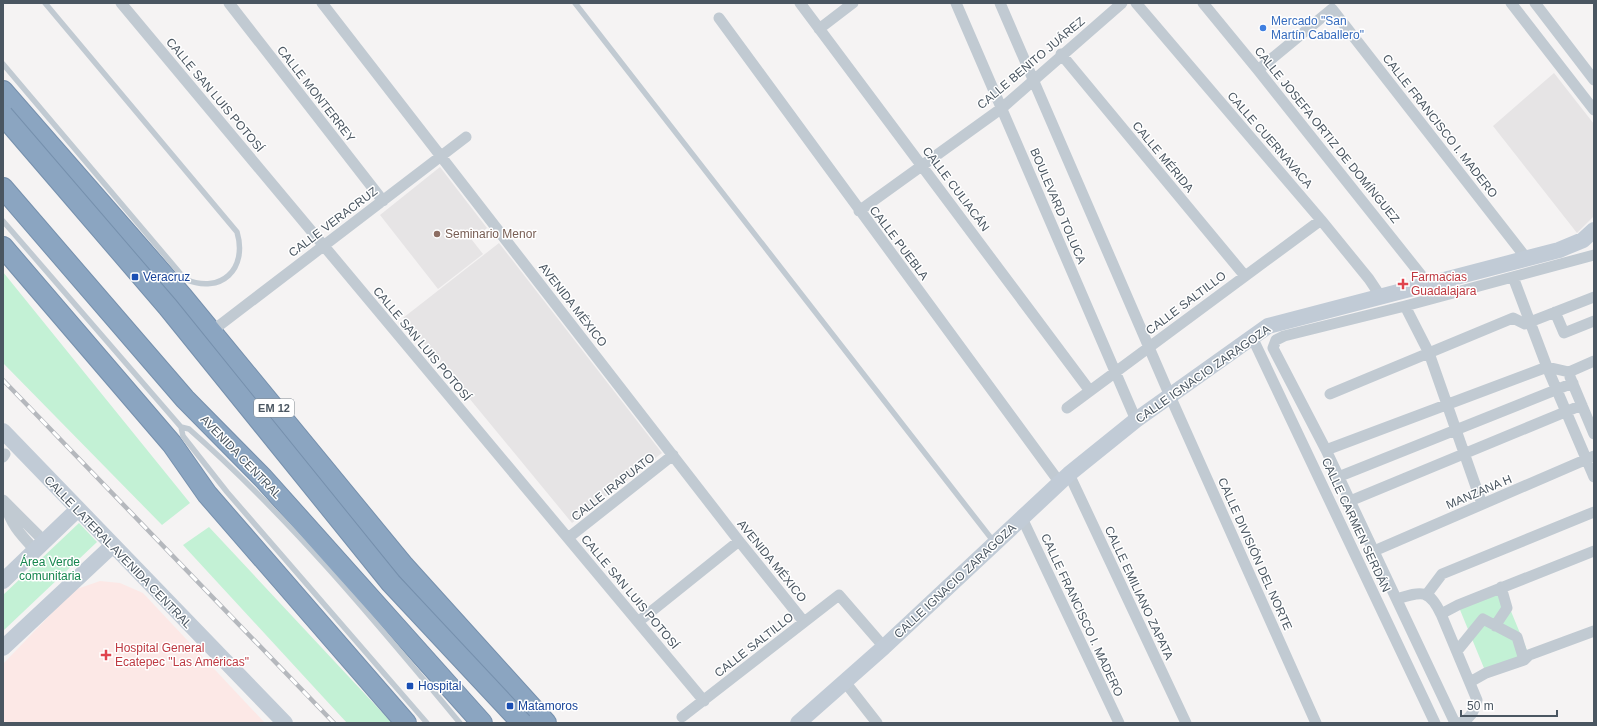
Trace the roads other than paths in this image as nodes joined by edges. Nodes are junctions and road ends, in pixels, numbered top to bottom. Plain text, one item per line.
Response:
1 (45, 3) edge
2 (122, 3) edge
3 (229, 3) edge
4 (322, 3) edge
5 (575, 3) edge
6 (800, 3) edge
7 (853, 3) edge
8 (956, 3) edge
9 (1000, 3) edge
10 (1122, 3) edge
11 (1136, 3) edge
12 (1203, 3) edge
13 (1511, 3) edge
14 (1535, 3) edge
15 (719, 18) dead end
16 (819, 29) junction
17 (1061, 54) junction
18 (3, 64) edge
19 (1258, 70) junction
20 (1035, 80) junction
21 (1594, 80) edge
22 (3, 91) edge
23 (1002, 108) junction
24 (1594, 110) edge
25 (3, 115) edge
26 (466, 137) dead end
27 (440, 157) junction
28 (922, 164) junction
29 (3, 188) edge
30 (383, 201) junction
31 (858, 211) junction
32 (1321, 220) junction
33 (3, 221) edge
34 (1594, 230) edge
35 (323, 246) junction
36 (3, 247) edge
37 (1594, 256) edge
38 (1527, 260) junction
39 (1245, 276) junction
40 (1513, 277) junction
41 (1425, 279) junction
42 (1381, 297) junction
43 (1594, 297) edge
44 (1406, 306) junction
45 (162, 311) dead end
46 (1555, 312) junction
47 (1594, 321) edge
48 (1530, 322) junction
49 (216, 328) dead end
50 (1252, 337) junction
51 (1149, 347) junction
52 (1429, 353) junction
53 (1594, 361) edge
54 (1547, 366) junction
55 (1116, 372) junction
56 (1569, 372) junction
57 (1573, 383) junction
58 (1557, 390) junction
59 (1090, 391) junction
60 (1330, 394) dead end
61 (1170, 396) junction
62 (1447, 404) junction
63 (1582, 405) junction
64 (1067, 408) dead end
65 (1566, 412) junction
66 (1136, 420) junction
67 (182, 427) junction
68 (1456, 430) junction
69 (3, 431) edge
70 (1593, 431) edge
71 (1326, 450) junction
72 (1465, 454) junction
73 (673, 455) junction
74 (1592, 457) edge
75 (1338, 477) junction
76 (1594, 477) edge
77 (1065, 478) junction
78 (1350, 502) junction
79 (1482, 504) junction
80 (6, 509) edge
81 (77, 510) junction
82 (1594, 512) edge
83 (1022, 518) junction
84 (568, 538) junction
85 (739, 541) junction
86 (995, 543) junction
87 (40, 546) junction
88 (112, 546) junction
89 (1374, 551) junction
90 (1594, 551) edge
91 (3, 581) edge
92 (1501, 587) junction
93 (1427, 594) junction
94 (1397, 599) junction
95 (1441, 614) junction
96 (638, 622) junction
97 (804, 622) junction
98 (1495, 626) junction
99 (1594, 631) edge
100 (884, 647) junction
101 (3, 648) edge
102 (1457, 651) junction
103 (1524, 660) junction
104 (845, 682) junction
105 (1470, 682) junction
106 (704, 701) junction
107 (682, 718) dead end
108 (285, 723) edge
109 (406, 723) edge
110 (427, 723) edge
111 (460, 723) edge
112 (482, 723) edge
113 (516, 723) edge
114 (522, 723) edge
115 (546, 723) edge
116 (798, 723) edge
117 (877, 723) edge
118 (1118, 723) edge
119 (1186, 723) edge
120 (1316, 723) edge
121 (1436, 723) edge
122 (1455, 723) edge
123 (1460, 723) edge

1 - 18 lane
2 - 35 street, CALLE SAN LUIS POTOSÍ
3 - 30 street, CALLE MONTERREY
4 - 27 street, AVENIDA MÉXICO
5 - 86 lane
6 - 16 street, CALLE CULIACÁN
7 - 16 street
8 - 23 street, BOULEVARD TOLUCA
9 - 20 street
10 - 17 street, CALLE BENITO JUÁREZ
11 - 32 street, CALLE CUERNAVACA
12 - 19 street, CALLE JOSEFA ORTIZ DE DOMÍNGUEZ
13 - 24 street
14 - 21 street
15 - 31 street, CALLE PUEBLA
16 - 28 street, CALLE CULIACÁN
17 - 20 street, CALLE BENITO JUÁREZ
17 - 39 street, CALLE MÉRIDA
19 - 38 street, CALLE FRANCISCO I. MADERO
19 - 41 street, CALLE JOSEFA ORTIZ DE DOMÍNGUEZ
20 - 23 street, CALLE BENITO JUÁREZ
20 - 51 street
22 - 115 highway, EM 12
23 - 28 street, CALLE BENITO JUÁREZ
23 - 55 street, BOULEVARD TOLUCA
25 - 114 highway, EM 12, bridge
26 - 27 street, CALLE VERACRUZ
27 - 30 street, CALLE VERACRUZ
27 - 73 street, AVENIDA MÉXICO
28 - 31 street, CALLE BENITO JUÁREZ
28 - 59 street, CALLE CULIACÁN
29 - 112 highway, AVENIDA CENTRAL
30 - 35 street, CALLE VERACRUZ
31 - 77 street, CALLE PUEBLA
32 - 39 street, CALLE SALTILLO
32 - 42 street, CALLE CUERNAVACA
33 - 67 lane
34 - 38 street, CALLE IGNACIO ZARAGOZA
35 - 49 street, CALLE VERACRUZ
35 - 84 street, CALLE SAN LUIS POTOSÍ
36 - 109 highway
37 - 40 street
38 - 41 street, CALLE IGNACIO ZARAGOZA
39 - 51 street, CALLE SALTILLO
40 - 44 street
40 - 48 street
41 - 42 street, CALLE IGNACIO ZARAGOZA
42 - 50 street, CALLE IGNACIO ZARAGOZA
43 - 46 street
44 - 52 street
44 - 71 street, CALLE CARMEN SERDÁN
45 - 113 lane
46 - 47 street
46 - 48 street
48 - 52 street
48 - 54 street
50 - 61 street, CALLE IGNACIO ZARAGOZA
50 - 121 street, CALLE CARMEN SERDÁN
51 - 55 street, CALLE SALTILLO
51 - 61 street
52 - 60 street
52 - 62 street
53 - 56 street
54 - 56 street
54 - 58 street
54 - 62 street
55 - 59 street, CALLE SALTILLO
55 - 66 street, BOULEVARD TOLUCA
56 - 57 street
57 - 58 street
57 - 63 street
58 - 65 street
58 - 68 street
59 - 64 street, CALLE SALTILLO
61 - 66 street, CALLE IGNACIO ZARAGOZA
61 - 120 street, CALLE DIVISIÓN DEL NORTE
62 - 68 street
62 - 71 street
63 - 65 street
63 - 70 street
65 - 72 street
65 - 74 street
66 - 77 street, CALLE IGNACIO ZARAGOZA
67 - 110 lane
67 - 111 lane
68 - 72 street
68 - 75 street
69 - 81 street, CALLE LATERAL AVENIDA CENTRAL
71 - 75 street, CALLE CARMEN SERDÁN
72 - 78 street
72 - 79 street
73 - 84 street, CALLE IRAPUATO
73 - 85 street, AVENIDA MÉXICO
74 - 76 street
74 - 79 street, MANZANA H
75 - 78 street, CALLE CARMEN SERDÁN
77 - 83 street, CALLE IGNACIO ZARAGOZA
77 - 119 street, CALLE EMILIANO ZAPATA
78 - 89 street, CALLE CARMEN SERDÁN
79 - 89 street, MANZANA H
80 - 87 street
81 - 87 street
81 - 88 street, CALLE LATERAL AVENIDA CENTRAL
82 - 93 street
83 - 86 street, CALLE IGNACIO ZARAGOZA
83 - 118 street, CALLE FRANCISCO I. MADERO
84 - 96 street, CALLE SAN LUIS POTOSÍ
85 - 96 street
85 - 97 street, AVENIDA MÉXICO
86 - 100 street, CALLE IGNACIO ZARAGOZA
87 - 91 street
88 - 101 street
88 - 108 street, CALLE LATERAL AVENIDA CENTRAL
89 - 94 street, CALLE CARMEN SERDÁN
90 - 92 street
92 - 95 street
92 - 98 street
93 - 94 street
93 - 95 street
94 - 122 street, CALLE CARMEN SERDÁN
95 - 102 street
96 - 106 street, CALLE SAN LUIS POTOSÍ
97 - 100 street, CALLE SALTILLO
97 - 106 street, CALLE SALTILLO
98 - 102 street
98 - 103 street
99 - 103 street
100 - 104 street, CALLE IGNACIO ZARAGOZA
102 - 105 street
103 - 105 street
104 - 116 street, CALLE IGNACIO ZARAGOZA
104 - 117 street
105 - 123 street
106 - 107 street, CALLE SALTILLO

